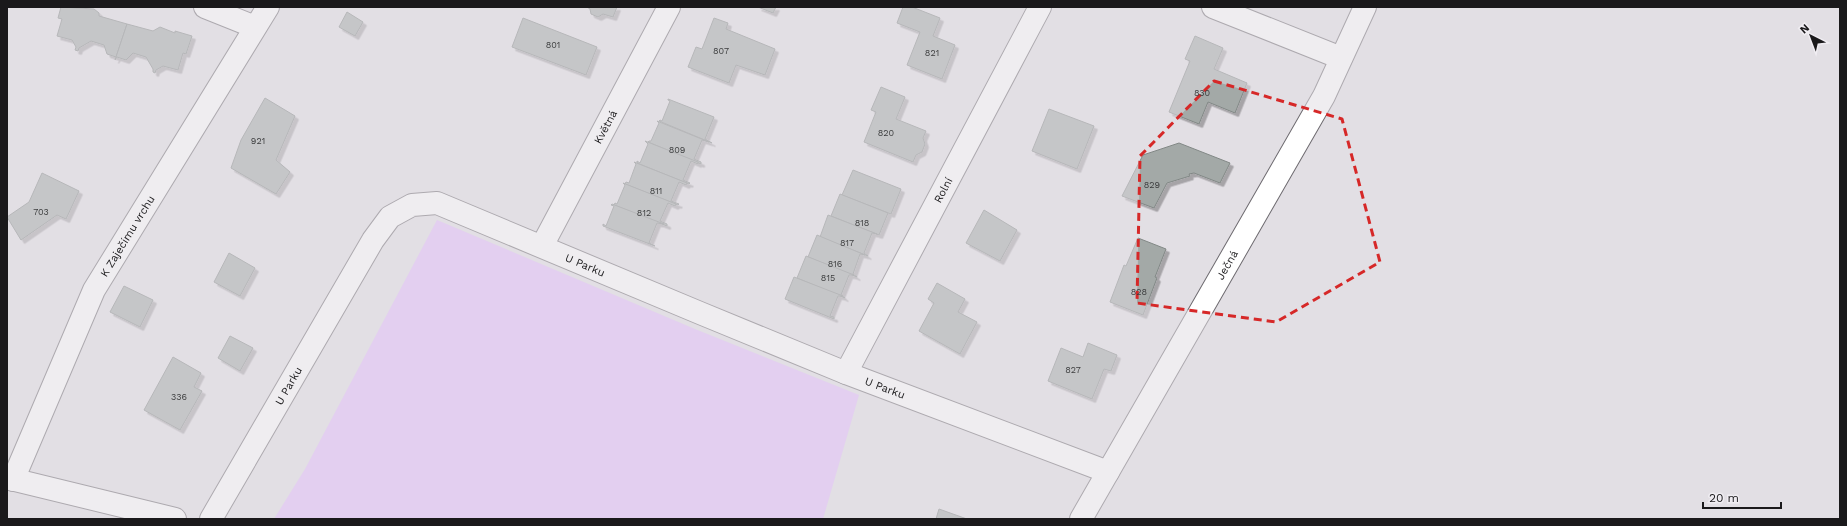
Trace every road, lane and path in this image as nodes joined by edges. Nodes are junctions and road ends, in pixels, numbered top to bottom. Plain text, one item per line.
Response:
1 (205, 7) edge
2 (268, 7) edge
3 (669, 7) edge
4 (1040, 7) edge
5 (1213, 7) edge
6 (1365, 7) edge
7 (255, 27) junction
8 (1341, 58) junction
9 (542, 246) junction
10 (846, 373) junction
11 (1108, 472) junction
12 (10, 479) edge
13 (175, 519) edge
14 (211, 519) edge
15 (1081, 519) edge

1 - 7 street
2 - 7 street, K Zaječímu vrchu
3 - 9 street, Květná
4 - 10 street, Rolní
5 - 8 street
6 - 8 street, Ječná
7 - 12 street, K Zaječímu vrchu
8 - 11 street, Ječná
9 - 10 street, U Parku
9 - 14 street, U Parku
10 - 11 street, U Parku
11 - 15 street, Ječná
12 - 13 street

